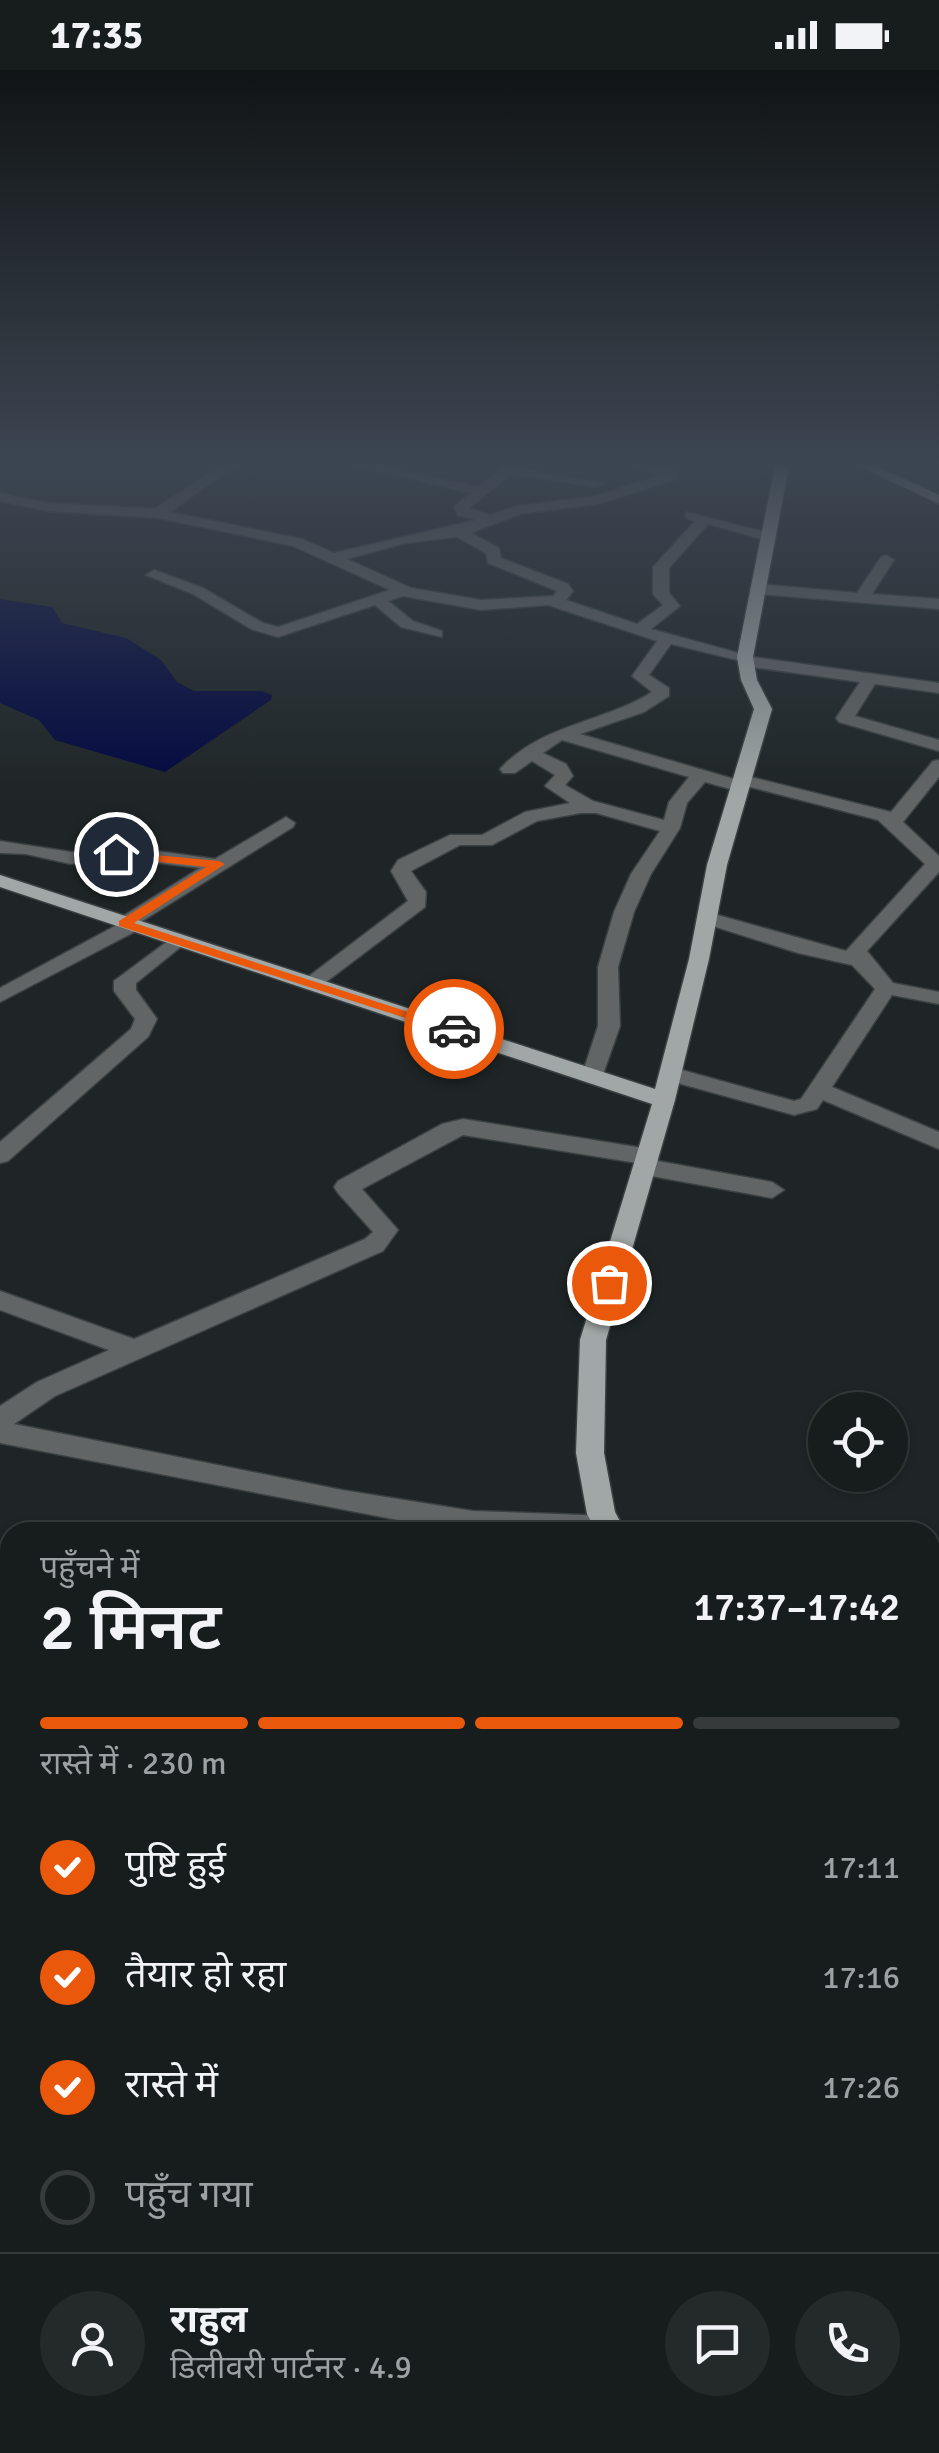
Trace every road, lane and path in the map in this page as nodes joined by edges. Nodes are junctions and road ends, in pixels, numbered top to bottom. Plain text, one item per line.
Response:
1 (157, 577) edge
2 (374, 577) edge
3 (536, 577) edge
4 (661, 577) edge
5 (760, 577) edge
6 (875, 577) edge
7 (758, 589) junction
8 (405, 590) junction
9 (862, 597) junction
10 (378, 600) junction
11 (557, 601) junction
12 (939, 604) edge
13 (638, 630) junction
14 (436, 634) dead end
15 (667, 639) junction
16 (745, 659) junction
17 (870, 678) junction
18 (939, 688) edge
19 (560, 734) junction
20 (939, 746) edge
21 (531, 754) junction
22 (939, 765) edge
23 (510, 769) dead end
24 (700, 776) junction
25 (742, 784) junction
26 (587, 806) junction
27 (893, 822) junction
28 (286, 823) dead end
29 (671, 828) junction
30 (0, 847) edge
31 (219, 864) junction
32 (938, 864) edge
33 (0, 881) edge
34 (707, 918) junction
35 (128, 925) junction
36 (176, 941) junction
37 (859, 960) junction
38 (311, 984) junction
39 (886, 988) junction
40 (0, 996) edge
41 (939, 998) edge
42 (670, 1074) junction
43 (593, 1075) junction
44 (818, 1090) junction
45 (664, 1100) junction
46 (939, 1140) edge
47 (0, 1155) edge
48 (648, 1162) junction
49 (772, 1190) dead end
50 (0, 1300) edge
51 (135, 1350) junction
52 (2, 1419) edge
53 (468, 1522) edge
54 (607, 1522) edge

1 - 10 street
2 - 8 street
3 - 11 street
4 - 13 street
5 - 7 main road
6 - 9 street
7 - 9 street
7 - 16 main road
8 - 10 street
8 - 11 street
9 - 12 street
10 - 14 street
11 - 13 street
13 - 15 street
15 - 16 street
15 - 19 street
16 - 17 street
16 - 25 main road
17 - 18 street
17 - 20 street
19 - 21 street
19 - 24 street
21 - 23 street
21 - 26 street
22 - 27 street
24 - 25 street
24 - 29 street
25 - 27 street
25 - 34 main road
26 - 29 street
26 - 38 street
27 - 32 street
28 - 31 street
29 - 43 street
30 - 31 street
31 - 35 street
32 - 37 street
33 - 35 main road
34 - 37 street
34 - 42 main road
35 - 36 main road
35 - 40 street
36 - 38 main road
36 - 47 street
37 - 39 street
38 - 43 main road
39 - 41 street
39 - 44 street
42 - 44 street
42 - 45 main road
43 - 45 main road
44 - 46 street
45 - 48 main road
48 - 49 street
48 - 51 street
48 - 54 main road
50 - 51 street
51 - 52 street
52 - 53 street

